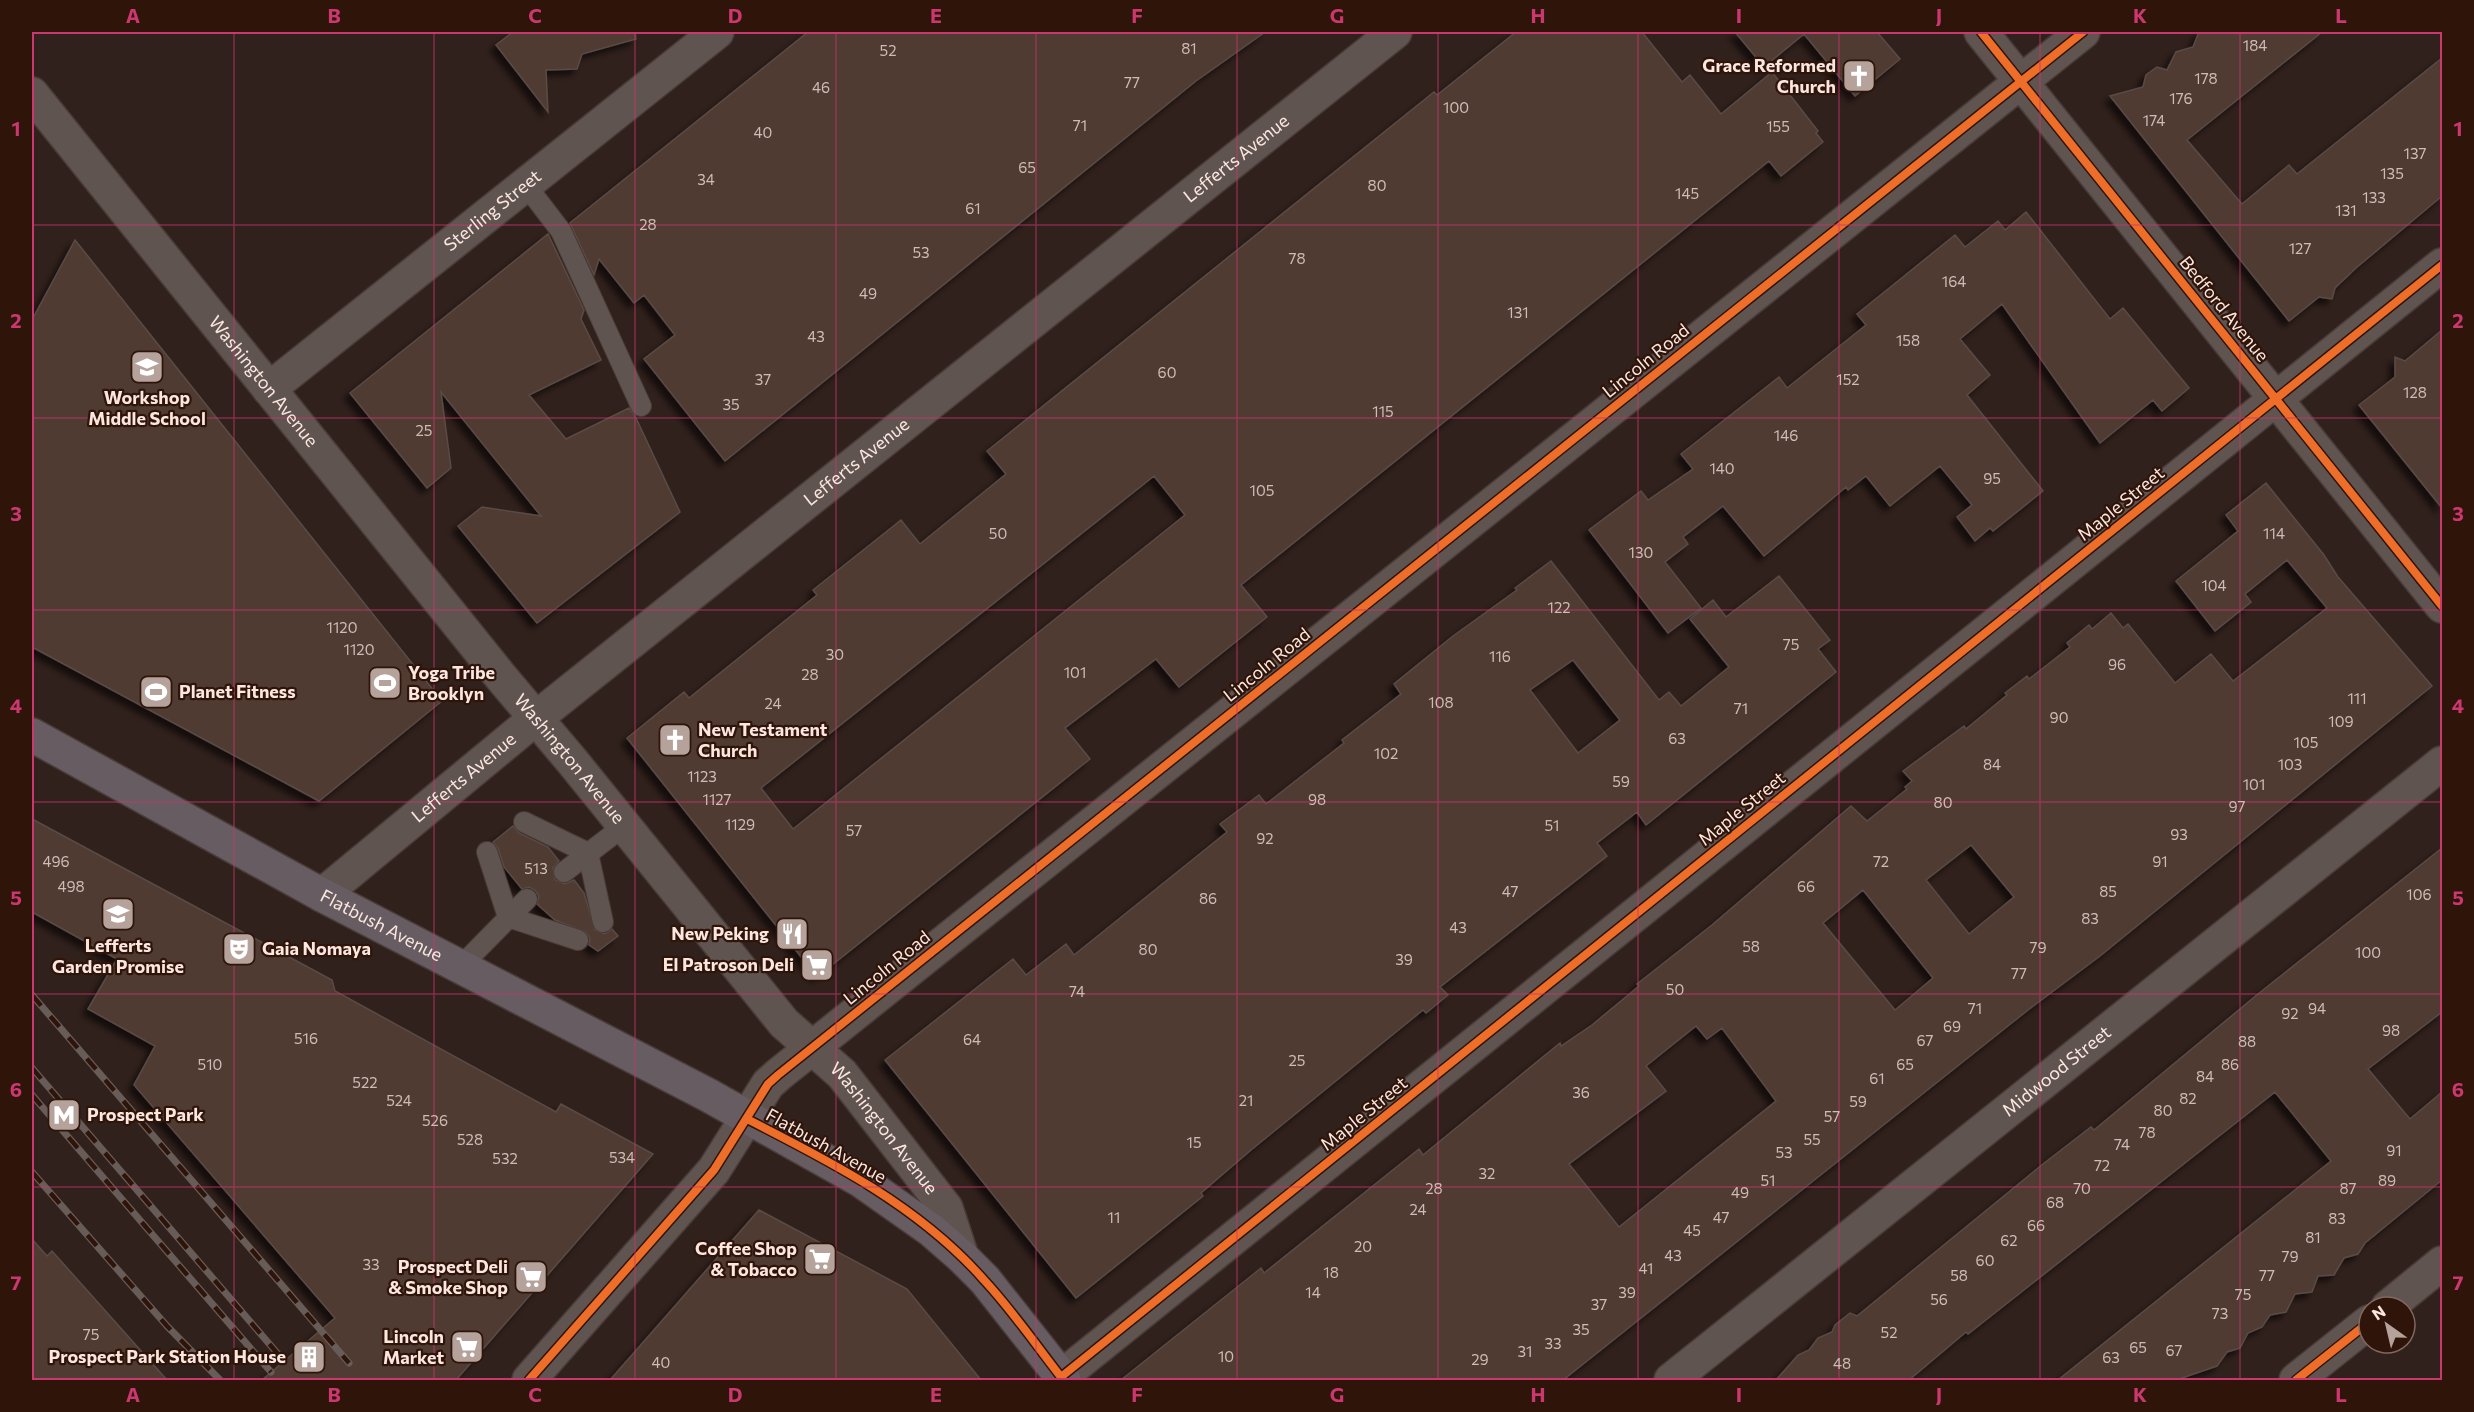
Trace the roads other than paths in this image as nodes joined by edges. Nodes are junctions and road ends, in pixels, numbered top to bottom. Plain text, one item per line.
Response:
1 (717, 32) edge
2 (1395, 32) edge
3 (1981, 32) edge
4 (2083, 32) edge
5 (2021, 81) junction
6 (32, 94) edge
7 (525, 184) junction
8 (2442, 265) edge
9 (269, 389) junction
10 (2277, 398) junction
11 (641, 406) dead end
12 (2442, 606) edge
13 (536, 718) junction
14 (32, 735) edge
15 (2442, 763) edge
16 (524, 822) dead end
17 (624, 826) junction
18 (535, 840) dead end
19 (487, 852) dead end
20 (588, 853) junction
21 (500, 868) dead end
22 (564, 872) dead end
23 (322, 895) junction
24 (527, 899) dead end
25 (585, 901) dead end
26 (508, 917) junction
27 (603, 922) dead end
28 (557, 923) dead end
29 (578, 940) dead end
30 (460, 967) junction
31 (811, 1047) junction
32 (747, 1119) junction
33 (962, 1257) junction
34 (2442, 1263) edge
35 (2403, 1295) edge
36 (2357, 1332) edge
37 (1062, 1379) edge
38 (529, 1380) edge
39 (1671, 1380) edge
40 (2296, 1380) edge

1 - 7 street, Sterling Street
2 - 13 street, Lefferts Avenue
3 - 5 street, Bedford Avenue
4 - 5 street, Lincoln Road
5 - 10 street, Bedford Avenue
5 - 31 street, Lincoln Road
6 - 9 street, Washington Avenue
7 - 9 street, Sterling Street
7 - 11 lane
8 - 10 street, Maple Street
9 - 13 street, Washington Avenue
10 - 12 street, Bedford Avenue
10 - 37 street, Maple Street
13 - 17 street, Washington Avenue
13 - 23 street, Lefferts Avenue
14 - 23 main road, Flatbush Avenue
15 - 39 street, Midwood Street
16 - 20 lane
17 - 20 lane
17 - 31 street, Washington Avenue
18 - 20 lane
19 - 26 lane
20 - 22 lane
20 - 25 lane
20 - 27 lane
21 - 26 lane
23 - 30 main road, Flatbush Avenue
24 - 26 lane
26 - 28 lane
26 - 29 lane
26 - 30 lane
30 - 32 main road, Flatbush Avenue
31 - 32 street, Lincoln Road
31 - 33 street, Washington Avenue
32 - 33 main road, Flatbush Avenue
32 - 38 street, Lincoln Road
33 - 37 main road, Flatbush Avenue
34 - 35 street
36 - 40 street

